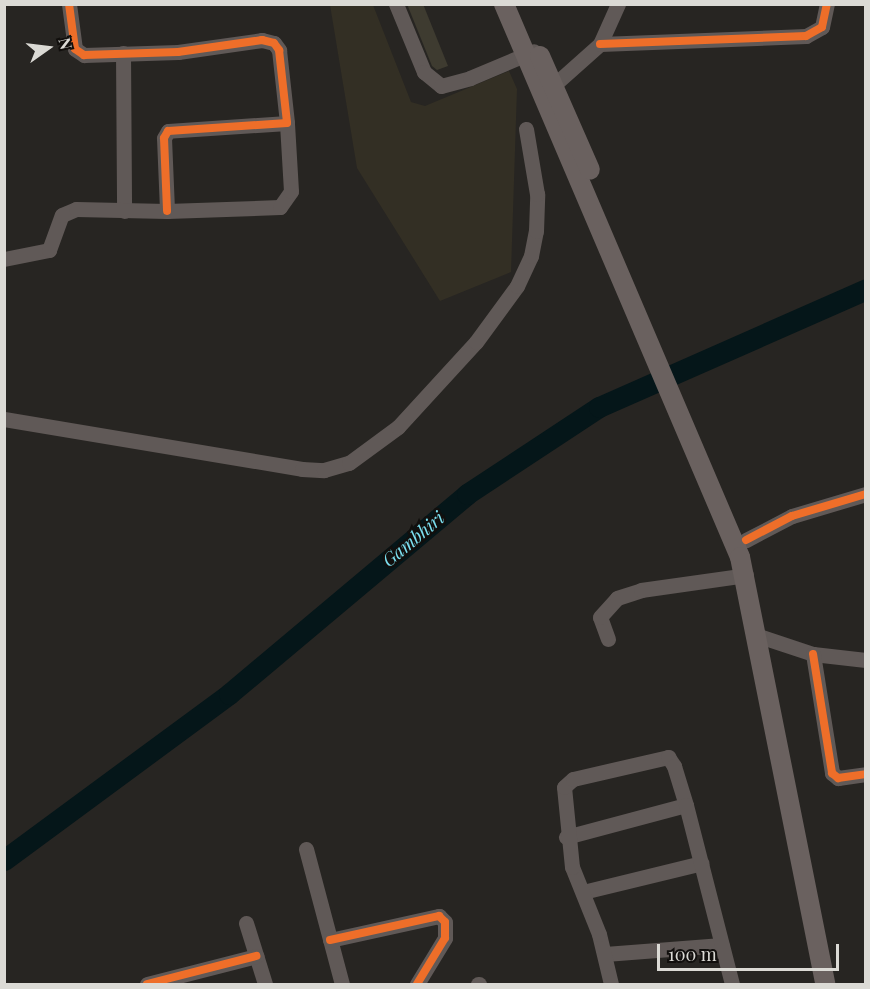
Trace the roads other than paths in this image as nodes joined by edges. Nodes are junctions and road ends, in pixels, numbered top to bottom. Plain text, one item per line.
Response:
1 (69, 4) edge
2 (396, 4) edge
3 (504, 4) edge
4 (517, 4) edge
5 (618, 4) edge
6 (827, 4) edge
7 (600, 44) junction
8 (531, 52) junction
9 (123, 53) junction
10 (554, 85) junction
11 (559, 114) junction
12 (287, 123) junction
13 (526, 129) dead end
14 (124, 211) junction
15 (167, 211) junction
16 (4, 259) edge
17 (4, 419) edge
18 (866, 494) edge
19 (746, 540) junction
20 (747, 581) junction
21 (759, 636) junction
22 (608, 639) dead end
23 (813, 654) junction
24 (866, 660) edge
25 (866, 774) edge
26 (686, 805) junction
27 (567, 837) junction
28 (306, 849) dead end
29 (702, 863) junction
30 (583, 892) junction
31 (246, 923) dead end
32 (330, 940) junction
33 (722, 945) junction
34 (605, 954) junction
35 (256, 956) junction
36 (147, 984) edge
37 (265, 984) edge
38 (342, 984) edge
39 (417, 984) edge
40 (611, 984) edge
41 (732, 984) edge
42 (825, 984) edge

1 - 9 street
2 - 8 street
3 - 8 main road
4 - 8 main road
5 - 7 street
6 - 7 street
7 - 10 street
8 - 10 main road
8 - 11 main road
9 - 12 street
9 - 14 street
10 - 11 main road
11 - 19 main road
11 - 20 main road
12 - 15 street
12 - 15 street
13 - 17 street
14 - 15 street
14 - 16 street
18 - 19 street
19 - 20 main road
20 - 21 main road
20 - 22 street
21 - 23 street
21 - 42 main road
23 - 24 street
23 - 25 street
26 - 27 street
26 - 27 street
26 - 29 street
27 - 30 street
28 - 32 street
29 - 30 street
29 - 33 street
30 - 34 street
31 - 35 street
32 - 38 street
32 - 39 street
33 - 34 street
33 - 41 street
34 - 40 street
35 - 36 street
35 - 37 street

